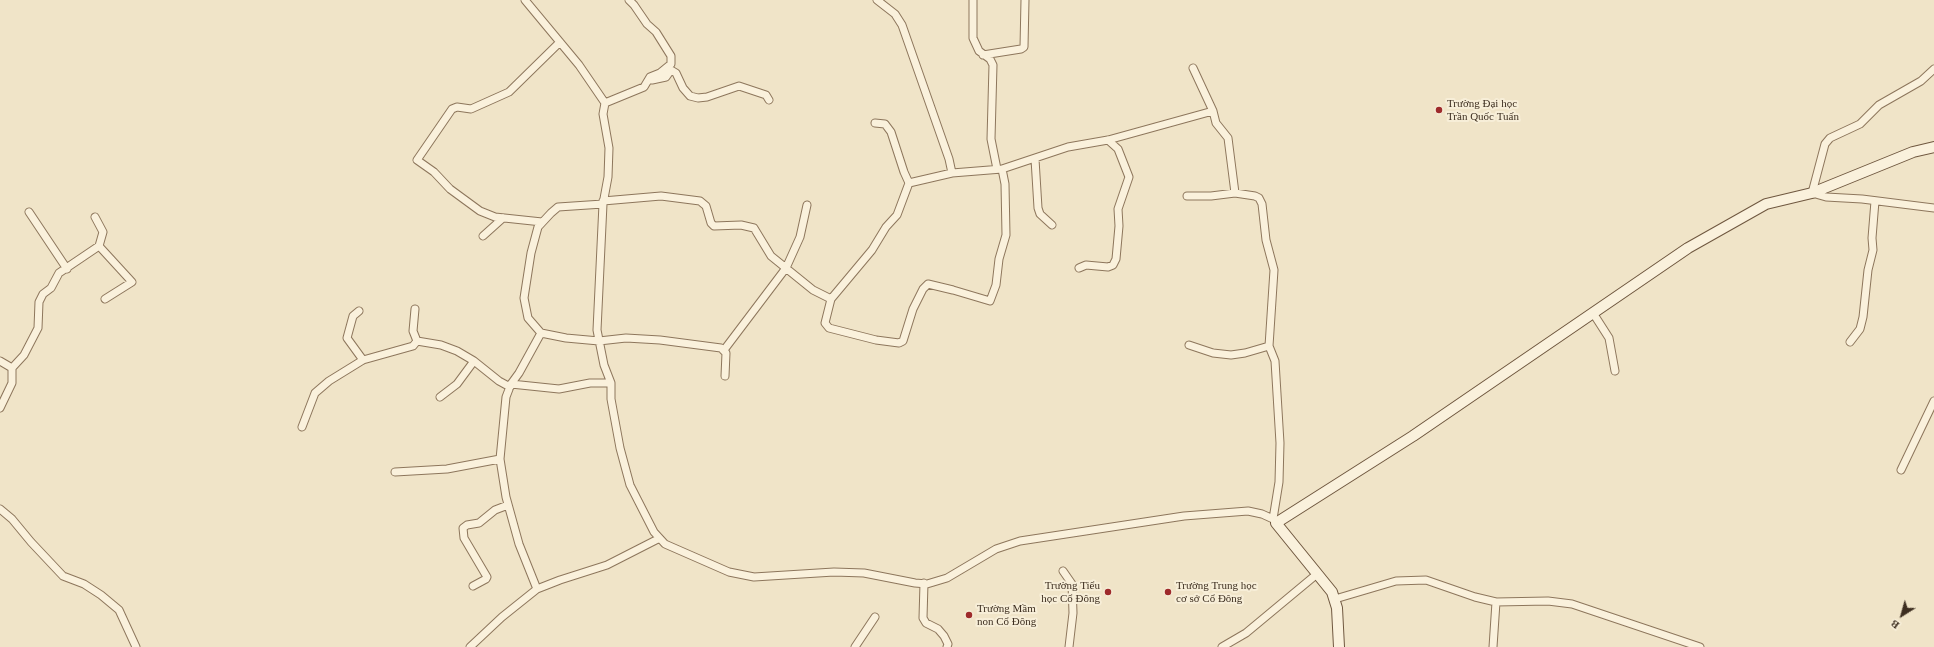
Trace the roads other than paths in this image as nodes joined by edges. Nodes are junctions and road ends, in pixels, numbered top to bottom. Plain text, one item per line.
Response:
1 (525, 0) edge
2 (629, 0) edge
3 (878, 0) edge
4 (973, 0) edge
5 (1025, 0) edge
6 (560, 42) junction
7 (983, 55) junction
8 (1193, 68) dead end
9 (1934, 69) edge
10 (648, 82) junction
11 (769, 100) dead end
12 (604, 103) junction
13 (1213, 111) junction
14 (875, 123) dead end
15 (1108, 140) junction
16 (1934, 147) edge
17 (1035, 159) junction
18 (1000, 169) junction
19 (952, 173) junction
20 (909, 182) junction
21 (1236, 193) junction
22 (1812, 193) junction
23 (1187, 196) dead end
24 (1875, 201) junction
25 (603, 203) junction
26 (807, 205) dead end
27 (1934, 208) edge
28 (29, 212) dead end
29 (95, 217) dead end
30 (502, 218) junction
31 (542, 222) junction
32 (1052, 225) dead end
33 (483, 236) dead end
34 (98, 246) junction
35 (786, 268) junction
36 (1080, 268) dead end
37 (67, 269) junction
38 (105, 299) dead end
39 (831, 299) junction
40 (415, 309) dead end
41 (360, 311) dead end
42 (1593, 313) junction
43 (541, 333) junction
44 (416, 341) junction
45 (599, 341) junction
46 (1850, 342) dead end
47 (1190, 345) dead end
48 (1269, 346) junction
49 (724, 350) junction
50 (363, 360) junction
51 (474, 360) junction
52 (0, 361) edge
53 (12, 368) junction
54 (1615, 371) dead end
55 (725, 376) dead end
56 (610, 383) junction
57 (511, 385) junction
58 (440, 397) dead end
59 (1934, 401) edge
60 (0, 408) edge
61 (302, 427) dead end
62 (500, 459) junction
63 (1901, 470) dead end
64 (395, 472) dead end
65 (508, 505) junction
66 (0, 509) edge
67 (1274, 521) junction
68 (658, 539) junction
69 (1063, 572) dead end
70 (1317, 574) junction
71 (924, 584) junction
72 (473, 586) dead end
73 (537, 589) junction
74 (1335, 599) junction
75 (1496, 602) junction
76 (875, 617) dead end
77 (136, 647) edge
78 (470, 647) edge
79 (855, 647) edge
80 (948, 647) edge
81 (1069, 647) edge
82 (1222, 647) edge
83 (1339, 647) edge
84 (1493, 647) edge
85 (1700, 647) edge

1 - 6 street
2 - 10 street
3 - 19 street
4 - 7 street
5 - 7 street
6 - 12 street
6 - 30 street
7 - 18 street
8 - 13 street
9 - 22 street
10 - 11 street
10 - 12 street
12 - 25 street
13 - 15 street
13 - 21 street
14 - 20 street
15 - 17 street
15 - 36 street
16 - 22 street
17 - 18 street
17 - 32 street
18 - 19 street
18 - 39 street
19 - 20 street
20 - 39 street
21 - 23 street
21 - 48 street
22 - 24 street
22 - 42 street
24 - 27 street
24 - 46 street
25 - 31 street
25 - 35 street
25 - 45 street
26 - 35 street
28 - 37 street
29 - 34 street
30 - 31 street
30 - 33 street
31 - 43 street
34 - 37 street
34 - 38 street
35 - 39 street
35 - 49 street
37 - 53 street
40 - 44 street
41 - 50 street
42 - 54 street
42 - 67 street
43 - 45 street
43 - 57 street
44 - 50 street
44 - 51 street
45 - 49 street
45 - 56 street
47 - 48 street
48 - 67 street
49 - 55 street
50 - 61 street
51 - 57 street
51 - 58 street
52 - 53 street
53 - 60 street
56 - 57 street
56 - 68 street
57 - 62 street
59 - 63 street
62 - 64 street
62 - 65 street
65 - 72 street
65 - 73 street
66 - 77 street
67 - 70 street
67 - 71 street
68 - 71 street
68 - 73 street
69 - 81 street
70 - 74 street
70 - 82 street
71 - 80 street
73 - 78 street
74 - 75 street
74 - 83 street
75 - 84 street
75 - 85 street
76 - 79 street

